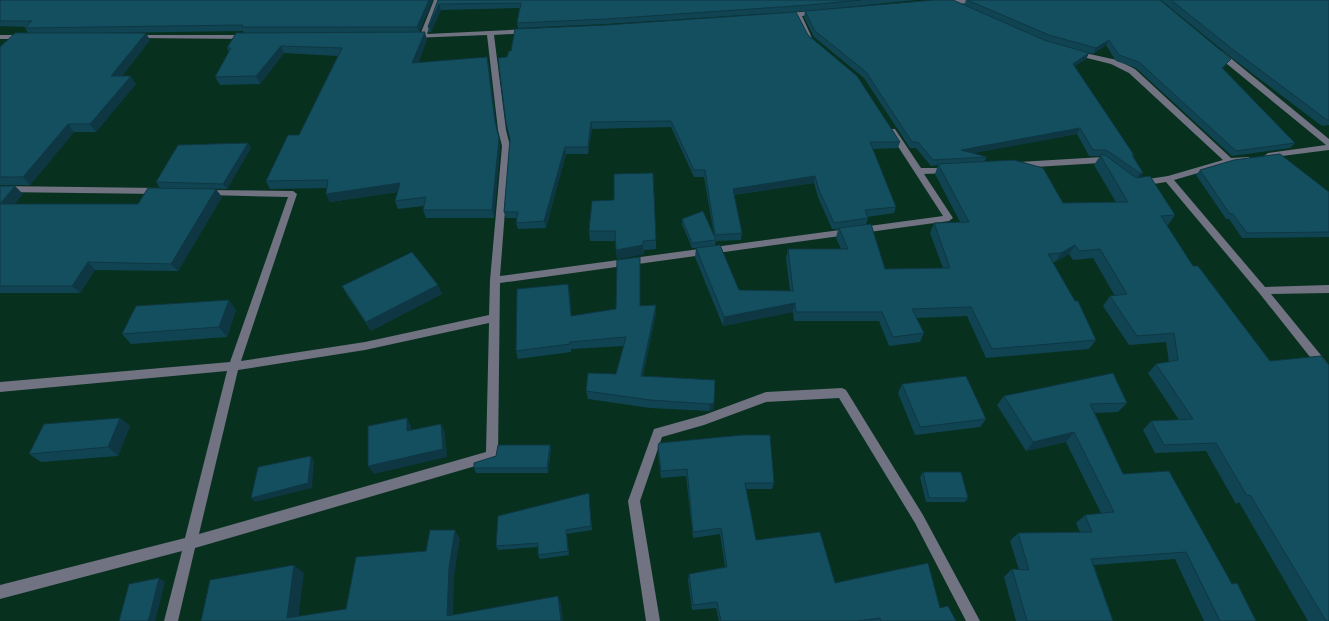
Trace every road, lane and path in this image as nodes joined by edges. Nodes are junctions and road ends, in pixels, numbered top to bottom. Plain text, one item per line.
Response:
1 (438, 0) edge
2 (988, 0) edge
3 (939, 1) edge
4 (969, 10) edge
5 (824, 12) edge
6 (798, 14) junction
7 (775, 16) edge
8 (536, 31) edge
9 (490, 33) junction
10 (0, 37) edge
11 (32, 37) edge
12 (127, 37) edge
13 (254, 37) edge
14 (404, 37) edge
15 (422, 37) junction
16 (815, 44) edge
17 (1215, 49) edge
18 (1068, 50) edge
19 (886, 120) edge
20 (1329, 143) edge
21 (1329, 147) edge
22 (1228, 161) junction
23 (1006, 166) edge
24 (959, 169) edge
25 (1115, 170) edge
26 (919, 172) junction
27 (1168, 179) junction
28 (1134, 184) edge
29 (0, 189) edge
30 (166, 191) edge
31 (198, 192) edge
32 (495, 280) junction
33 (1329, 289) edge
34 (1263, 291) junction
35 (494, 318) junction
36 (234, 366) junction
37 (1329, 373) edge
38 (0, 387) edge
39 (190, 543) junction
40 (0, 592) edge
41 (171, 621) edge
42 (653, 621) edge
43 (973, 621) edge

1 - 15 street
2 - 3 street
3 - 4 street
5 - 6 street
6 - 7 street
6 - 16 street
8 - 9 street
9 - 15 street
9 - 32 street
10 - 11 street
12 - 13 street
14 - 15 street
17 - 20 street
18 - 22 street
19 - 26 street
21 - 22 street
22 - 27 street
23 - 25 street
24 - 26 street
26 - 32 street
27 - 28 street
27 - 34 street
29 - 30 street
31 - 36 street
32 - 35 street
33 - 34 street
34 - 37 street
35 - 36 street
35 - 39 street
36 - 38 street
36 - 39 street
39 - 40 street
39 - 41 street
42 - 43 street

